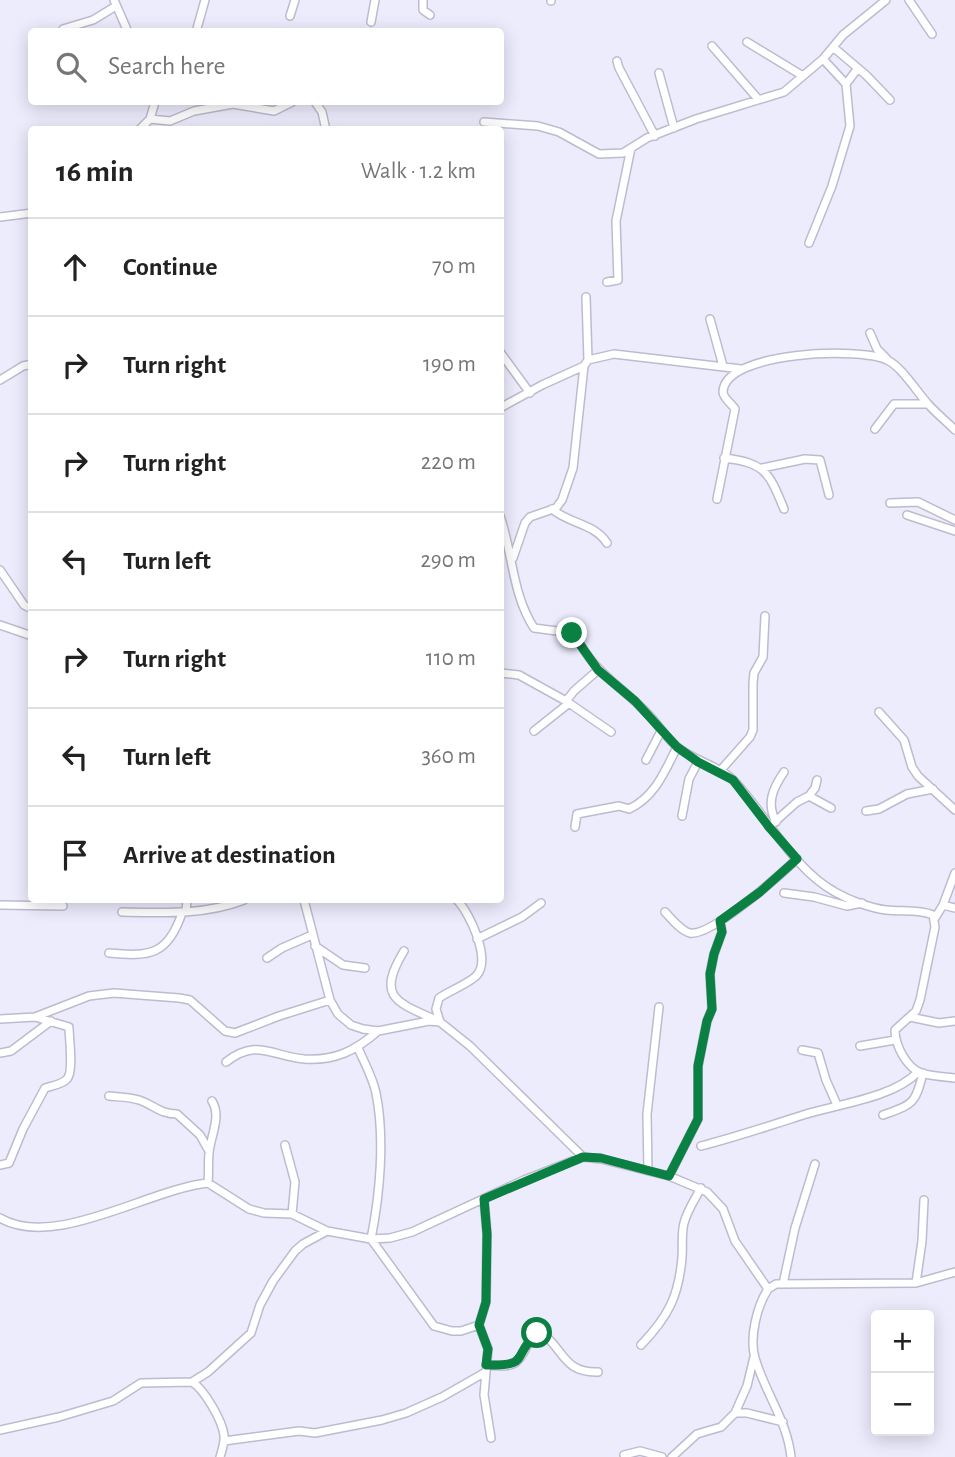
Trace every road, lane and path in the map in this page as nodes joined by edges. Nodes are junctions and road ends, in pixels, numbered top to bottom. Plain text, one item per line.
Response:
1 (205, 0) edge
2 (295, 0) edge
3 (375, 0) edge
4 (423, 0) edge
5 (886, 0) edge
6 (909, 0) edge
7 (115, 2) edge
8 (430, 15) dead end
9 (290, 16) dead end
10 (371, 22) dead end
11 (67, 28) edge
12 (126, 28) edge
13 (197, 28) edge
14 (932, 34) dead end
15 (747, 42) dead end
16 (712, 46) dead end
17 (833, 47) junction
18 (823, 60) junction
19 (617, 61) dead end
20 (858, 68) junction
21 (659, 73) dead end
22 (803, 76) junction
23 (846, 83) junction
24 (758, 99) junction
25 (890, 100) dead end
26 (154, 105) edge
27 (227, 105) edge
28 (239, 105) edge
29 (286, 105) edge
30 (317, 105) edge
31 (150, 119) junction
32 (484, 122) dead end
33 (143, 126) edge
34 (325, 126) edge
35 (674, 128) junction
36 (655, 136) junction
37 (631, 148) junction
38 (28, 214) edge
39 (0, 217) edge
40 (809, 243) dead end
41 (607, 282) dead end
42 (586, 297) dead end
43 (710, 319) dead end
44 (870, 333) dead end
45 (504, 357) edge
46 (887, 360) junction
47 (586, 363) junction
48 (28, 365) edge
49 (723, 366) junction
50 (741, 369) junction
51 (0, 380) edge
52 (530, 393) junction
53 (928, 404) junction
54 (504, 406) edge
55 (875, 429) dead end
56 (955, 430) edge
57 (724, 458) junction
58 (762, 468) junction
59 (828, 495) dead end
60 (717, 499) dead end
61 (890, 503) dead end
62 (552, 509) junction
63 (784, 509) dead end
64 (908, 514) dead end
65 (955, 520) edge
66 (504, 530) edge
67 (955, 531) edge
68 (607, 543) dead end
69 (512, 559) junction
70 (0, 570) edge
71 (504, 572) edge
72 (512, 573) junction
73 (28, 607) edge
74 (765, 616) dead end
75 (0, 625) edge
76 (28, 635) edge
77 (598, 670) junction
78 (504, 674) edge
79 (567, 702) junction
80 (879, 712) dead end
81 (534, 731) dead end
82 (661, 731) junction
83 (611, 732) dead end
84 (677, 747) junction
85 (646, 760) dead end
86 (698, 762) junction
87 (720, 771) junction
88 (785, 772) dead end
89 (817, 780) dead end
90 (933, 789) junction
91 (808, 796) junction
92 (831, 808) dead end
93 (955, 810) edge
94 (866, 811) dead end
95 (682, 816) dead end
96 (772, 825) junction
97 (575, 827) dead end
98 (797, 859) junction
99 (955, 873) edge
100 (784, 893) dead end
101 (186, 903) edge
102 (236, 903) edge
103 (305, 903) edge
104 (459, 903) edge
105 (862, 903) junction
106 (1, 904) edge
107 (541, 904) dead end
108 (943, 905) junction
109 (63, 906) dead end
110 (955, 908) edge
111 (122, 912) dead end
112 (665, 912) dead end
113 (184, 913) junction
114 (935, 918) junction
115 (720, 921) junction
116 (312, 934) junction
117 (477, 939) junction
118 (315, 946) junction
119 (404, 951) dead end
120 (109, 953) dead end
121 (267, 958) dead end
122 (365, 968) dead end
123 (330, 1000) junction
124 (659, 1007) dead end
125 (35, 1017) junction
126 (910, 1017) junction
127 (0, 1019) edge
128 (51, 1021) junction
129 (955, 1021) edge
130 (440, 1022) junction
131 (378, 1031) junction
132 (895, 1040) junction
133 (860, 1046) dead end
134 (358, 1048) junction
135 (802, 1050) dead end
136 (0, 1053) edge
137 (226, 1062) dead end
138 (920, 1073) junction
139 (955, 1078) edge
140 (109, 1096) dead end
141 (212, 1101) dead end
142 (837, 1105) junction
143 (883, 1115) dead end
144 (285, 1145) dead end
145 (701, 1146) dead end
146 (209, 1151) junction
147 (583, 1157) junction
148 (815, 1164) dead end
149 (0, 1165) edge
150 (648, 1171) junction
151 (669, 1176) junction
152 (208, 1183) junction
153 (701, 1188) junction
154 (484, 1199) junction
155 (924, 1200) dead end
156 (292, 1214) junction
157 (0, 1217) edge
158 (327, 1231) junction
159 (372, 1239) junction
160 (955, 1272) edge
161 (916, 1283) junction
162 (783, 1284) junction
163 (768, 1289) junction
164 (479, 1325) junction
165 (641, 1345) dead end
166 (754, 1356) junction
167 (485, 1369) junction
168 (598, 1372) dead end
169 (191, 1382) junction
170 (735, 1413) junction
171 (783, 1423) junction
172 (0, 1430) edge
173 (491, 1438) dead end
174 (224, 1441) junction
175 (624, 1455) dead end
176 (220, 1457) edge
177 (662, 1457) edge
178 (672, 1457) edge
179 (791, 1457) edge

1 - 13 street
2 - 9 street
3 - 10 street
4 - 8 street
5 - 17 street
6 - 14 street
7 - 11 street
7 - 12 street
15 - 22 street
16 - 24 street
17 - 18 street
17 - 20 street
18 - 22 street
18 - 23 street
19 - 36 street
20 - 23 street
20 - 25 street
21 - 35 street
22 - 24 street
23 - 40 street
24 - 35 street
26 - 31 street
27 - 31 street
28 - 29 street
30 - 34 street
31 - 33 street
32 - 37 street
35 - 36 street
36 - 37 street
37 - 41 street
38 - 39 street
42 - 47 street
43 - 49 street
44 - 46 street
45 - 52 street
46 - 50 street
46 - 53 street
47 - 49 street
47 - 52 street
47 - 62 street
48 - 51 street
49 - 50 street
50 - 57 street
52 - 54 street
53 - 55 street
53 - 56 street
57 - 58 street
57 - 60 street
58 - 59 street
58 - 63 street
61 - 65 street
62 - 68 street
62 - 69 street
64 - 67 street
66 - 69 street
69 - 72 street
70 - 73 street
71 - 72 street
72 - 77 street
74 - 87 street
75 - 76 street
77 - 79 street
77 - 82 street
78 - 79 street
79 - 81 street
79 - 83 street
80 - 90 street
82 - 84 street
82 - 85 street
84 - 86 street
84 - 97 street
86 - 87 street
86 - 95 street
87 - 96 street
88 - 96 street
89 - 91 street
90 - 93 street
90 - 94 street
91 - 92 street
91 - 96 street
96 - 98 street
98 - 105 street
98 - 115 street
99 - 108 street
100 - 105 street
101 - 113 street
102 - 113 street
103 - 116 street
104 - 117 street
105 - 114 street
106 - 109 street
107 - 117 street
108 - 110 street
108 - 114 street
111 - 113 street
112 - 115 street
113 - 120 street
114 - 126 street
115 - 151 street
116 - 118 street
116 - 121 street
117 - 130 street
118 - 122 street
118 - 123 street
119 - 130 street
123 - 125 street
123 - 131 street
124 - 150 street
125 - 127 street
125 - 128 street
126 - 129 street
126 - 132 street
128 - 136 street
128 - 149 street
130 - 131 street
130 - 147 street
131 - 134 street
132 - 133 street
132 - 138 street
134 - 137 street
134 - 159 street
135 - 142 street
138 - 139 street
138 - 142 street
138 - 143 street
140 - 146 street
141 - 146 street
142 - 145 street
144 - 156 street
146 - 152 street
147 - 150 street
147 - 154 street
148 - 162 street
150 - 151 street
151 - 153 street
152 - 156 street
152 - 157 street
153 - 163 street
153 - 165 street
154 - 159 street
154 - 164 street
155 - 161 street
156 - 158 street
158 - 159 street
158 - 169 street
159 - 164 street
160 - 161 street
161 - 162 street
162 - 163 street
163 - 166 street
164 - 167 street
166 - 170 street
166 - 171 street
167 - 168 street
167 - 173 street
167 - 174 street
169 - 172 street
169 - 174 street
170 - 171 street
170 - 178 street
171 - 179 street
174 - 176 street
175 - 177 street

